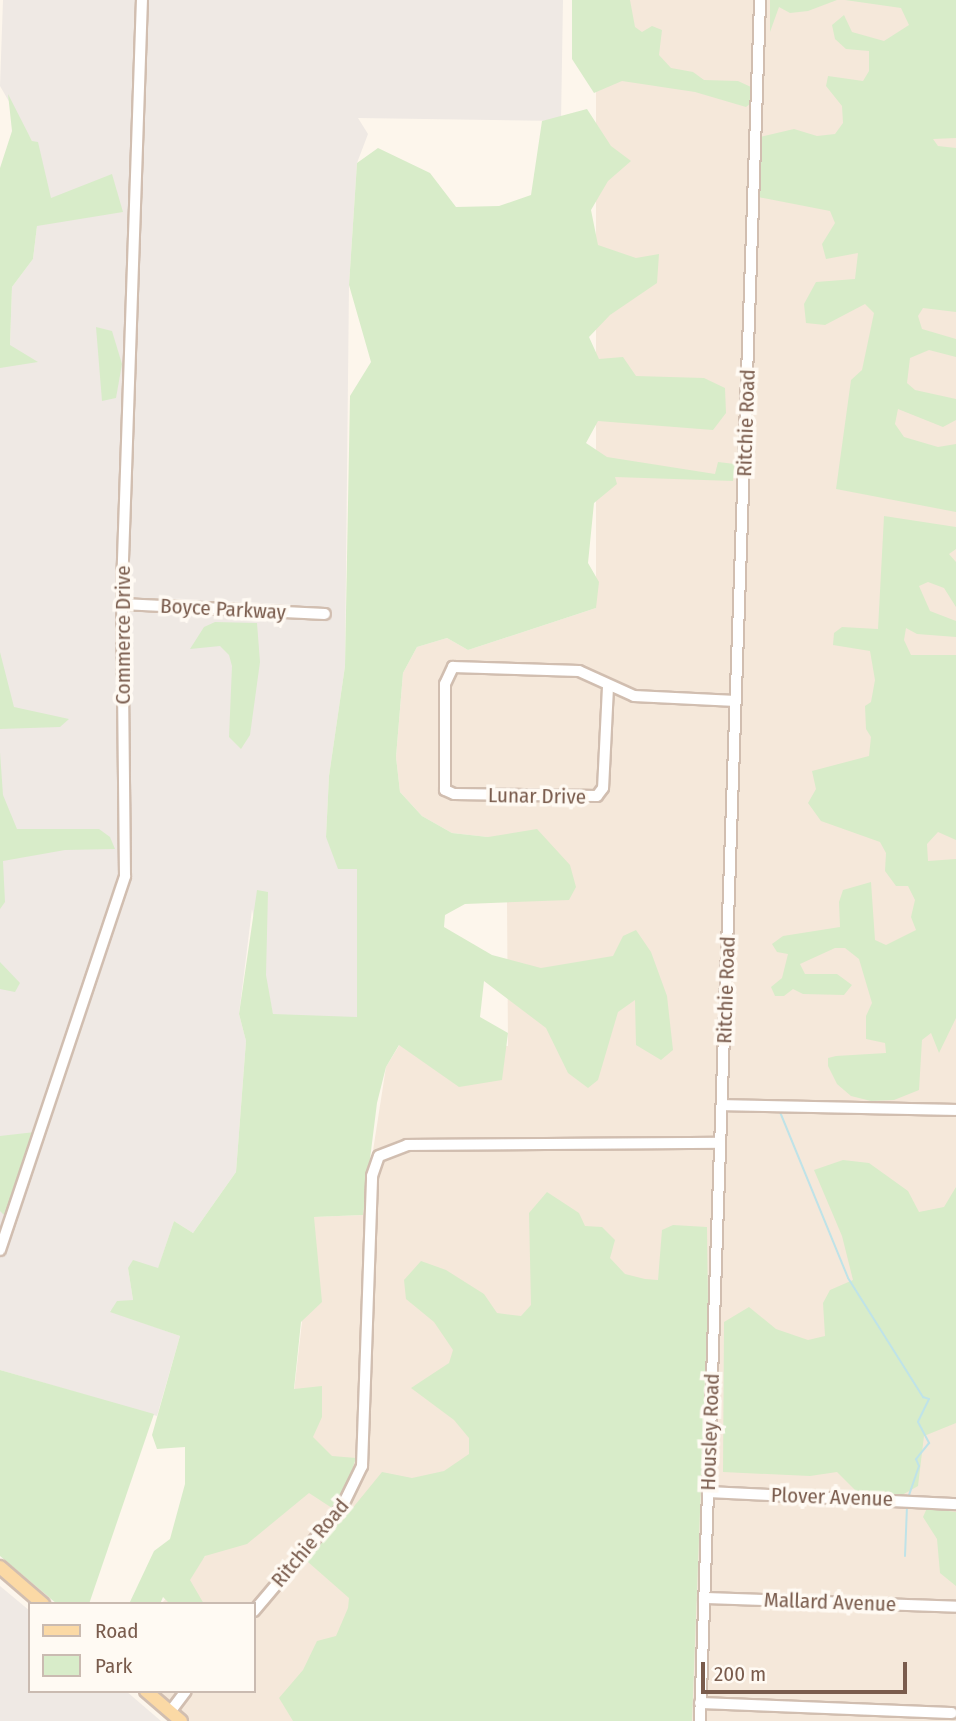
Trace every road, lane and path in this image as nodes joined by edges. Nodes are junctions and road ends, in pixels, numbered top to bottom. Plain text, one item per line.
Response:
1 (142, 0) edge
2 (760, 0) edge
3 (122, 604) junction
4 (325, 614) dead end
5 (608, 687) junction
6 (736, 701) junction
7 (722, 1105) junction
8 (956, 1110) edge
9 (720, 1143) junction
10 (0, 1250) edge
11 (708, 1492) junction
12 (956, 1504) edge
13 (0, 1567) edge
14 (704, 1598) junction
15 (41, 1602) edge
16 (956, 1607) edge
17 (256, 1609) edge
18 (148, 1693) edge
19 (184, 1693) edge
20 (700, 1703) junction
21 (170, 1712) junction
22 (952, 1713) dead end
23 (181, 1721) edge
24 (699, 1721) edge

1 - 3 street, Commerce Drive
2 - 6 street, Ritchie Road
3 - 4 street, Boyce Parkway
3 - 10 street, Commerce Drive
5 - 5 street, Lunar Drive
5 - 6 street
6 - 7 street, Ritchie Road
7 - 8 street
7 - 9 street, Ritchie Road
9 - 11 street, Housley Road
9 - 17 street, Ritchie Road
11 - 12 street, Plover Avenue
11 - 14 street, Housley Road
13 - 15 main road
14 - 16 street, Mallard Avenue
14 - 20 street, Housley Road
18 - 21 main road
19 - 21 street
20 - 22 street
20 - 24 street, Housley Road
21 - 23 main road

